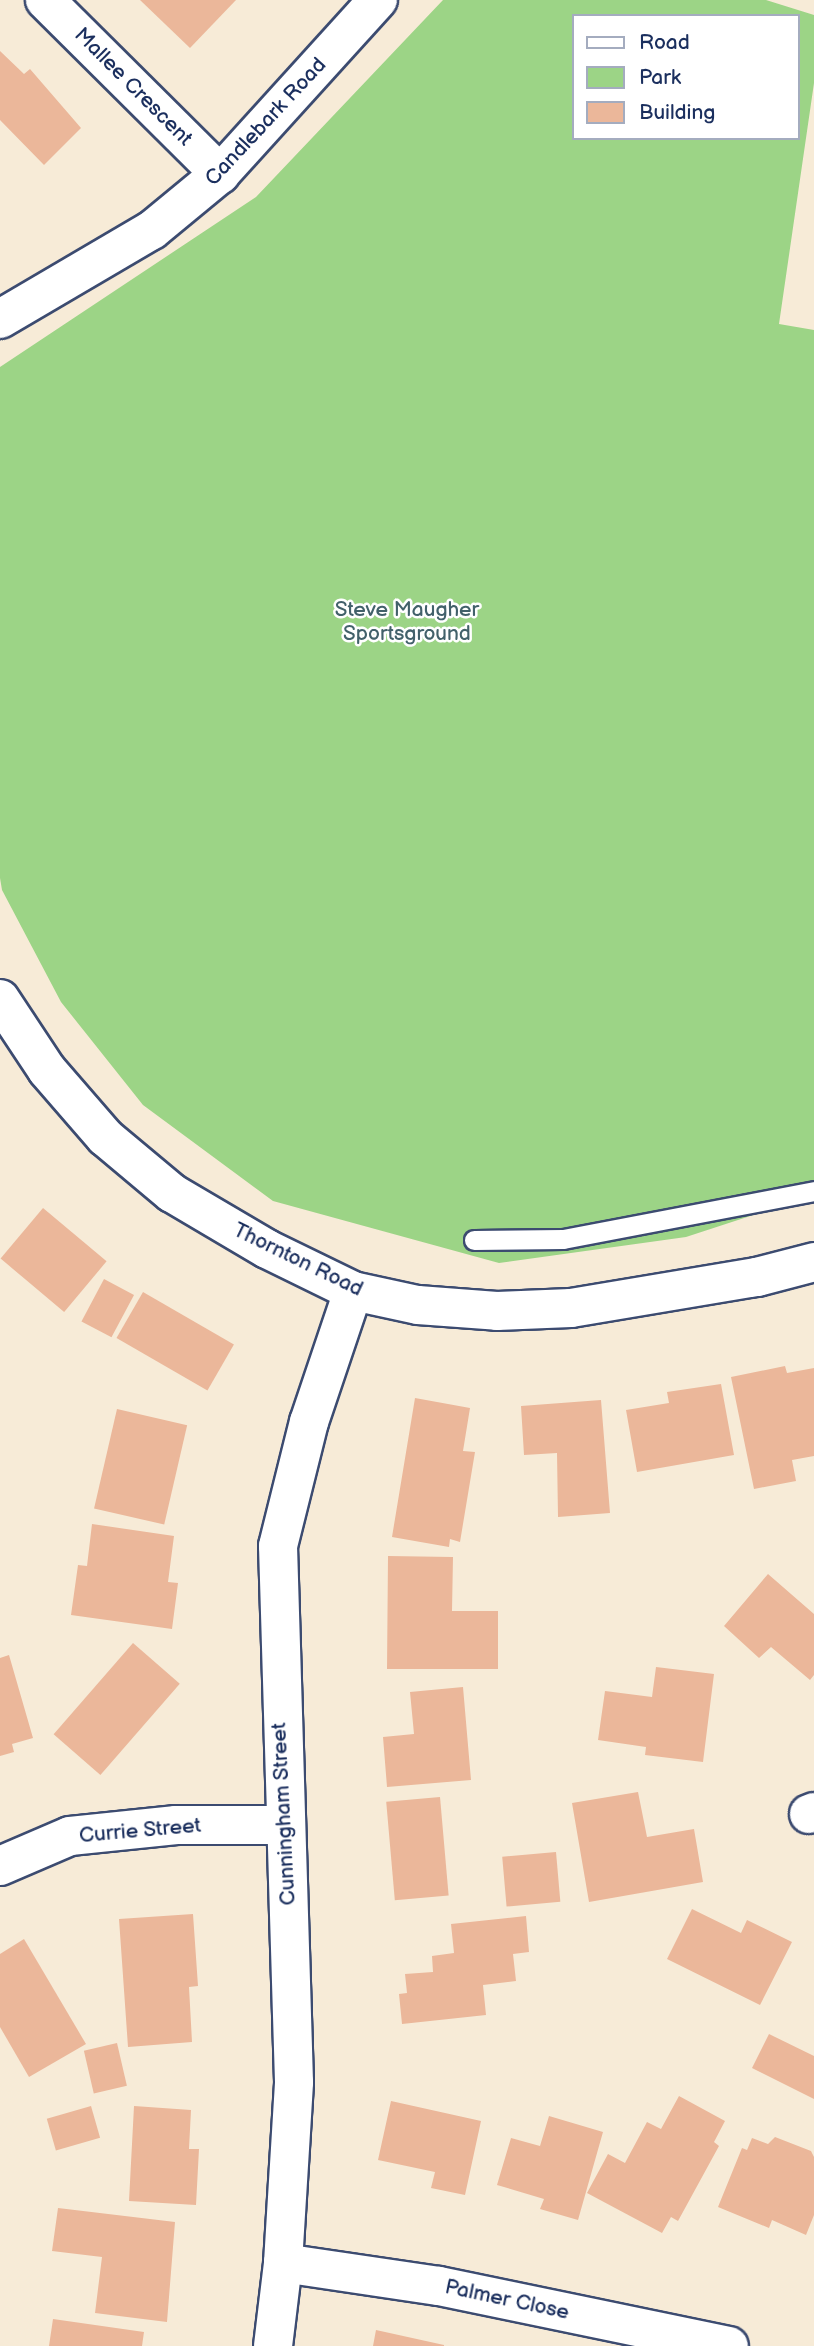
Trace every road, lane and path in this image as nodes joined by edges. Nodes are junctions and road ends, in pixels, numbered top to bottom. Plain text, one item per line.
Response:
1 (45, 0) edge
2 (378, 0) edge
3 (220, 174) junction
4 (0, 319) edge
5 (0, 999) edge
6 (814, 1191) edge
7 (474, 1240) dead end
8 (814, 1262) edge
9 (353, 1291) junction
10 (286, 1825) junction
11 (0, 1866) edge
12 (283, 2263) junction
13 (273, 2346) edge
14 (729, 2346) edge

1 - 3 street, Mallee Crescent
2 - 3 street, Candlebark Road
3 - 4 street, Candlebark Road
5 - 9 street, Thornton Road
6 - 7 lane
8 - 9 street, Thornton Road
9 - 10 street, Cunningham Street
10 - 11 street, Currie Street
10 - 12 street, Cunningham Street
12 - 13 street, Cunningham Street
12 - 14 street, Palmer Close

